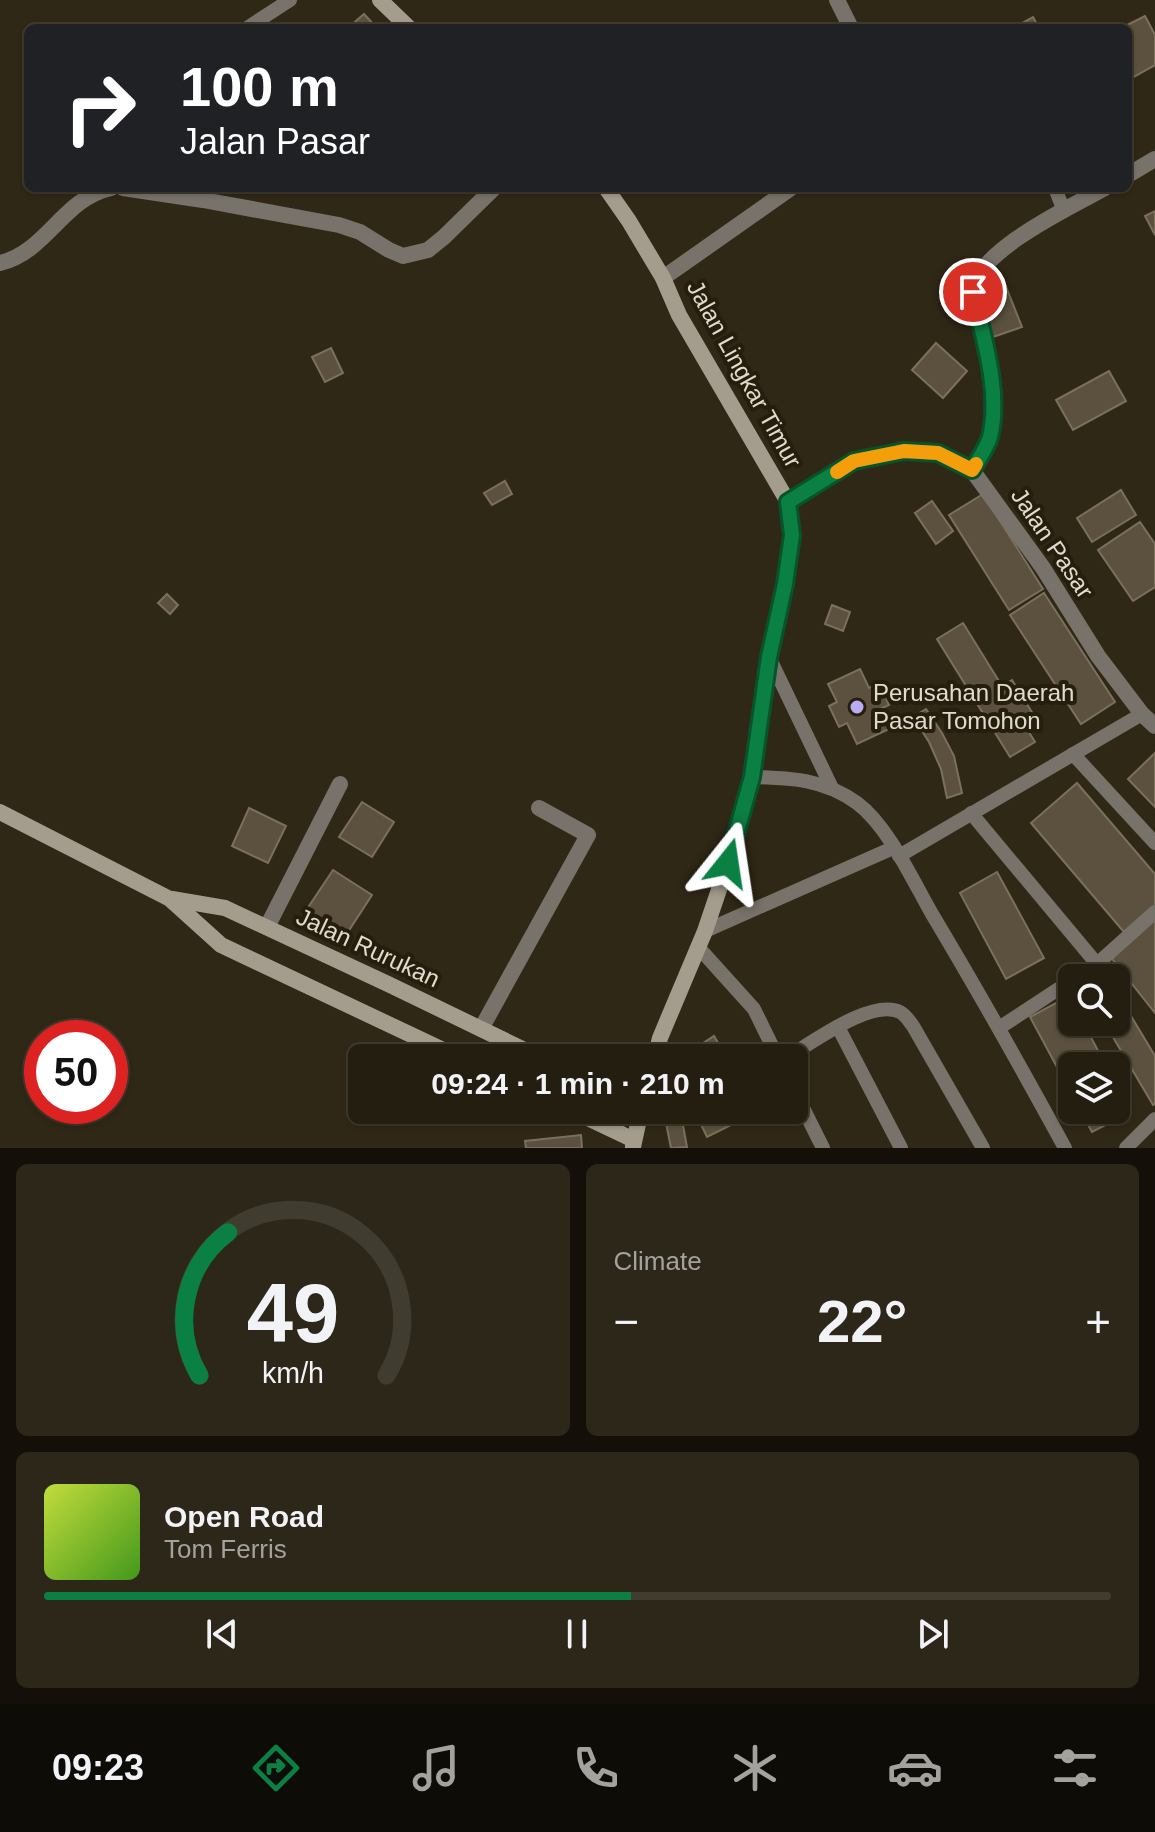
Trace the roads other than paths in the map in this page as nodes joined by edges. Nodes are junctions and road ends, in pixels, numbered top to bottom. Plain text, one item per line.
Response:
1 (290, 0) edge
2 (380, 0) edge
3 (837, 0) edge
4 (253, 24) edge
5 (405, 24) edge
6 (849, 24) edge
7 (1155, 159) edge
8 (1132, 173) edge
9 (96, 192) edge
10 (150, 192) edge
11 (490, 192) edge
12 (609, 192) edge
13 (785, 192) edge
14 (1057, 192) edge
15 (1098, 192) edge
16 (1064, 211) junction
17 (0, 263) edge
18 (663, 278) junction
19 (972, 470) junction
20 (788, 502) junction
21 (769, 657) junction
22 (1142, 714) junction
23 (1155, 726) edge
24 (1073, 754) junction
25 (752, 777) junction
26 (340, 784) dead end
27 (832, 788) junction
28 (539, 808) dead end
29 (0, 812) edge
30 (971, 813) junction
31 (1155, 843) edge
32 (896, 852) junction
33 (170, 899) junction
34 (1155, 912) edge
35 (267, 927) junction
36 (705, 931) junction
37 (699, 948) junction
38 (1097, 964) joint
39 (1058, 989) edge
40 (838, 1027) junction
41 (999, 1028) junction
42 (481, 1029) junction
43 (430, 1044) edge
44 (512, 1044) edge
45 (658, 1044) edge
46 (771, 1044) edge
47 (808, 1045) edge
48 (808, 1118) edge
49 (1155, 1119) edge
50 (597, 1124) edge
51 (638, 1124) edge
52 (633, 1144) edge
53 (823, 1148) edge
54 (901, 1148) edge
55 (983, 1148) edge
56 (1065, 1148) edge
57 (1126, 1148) edge

1 - 4 lane
2 - 5 main road
3 - 6 street
7 - 8 street
9 - 17 street
10 - 11 street
12 - 18 main road, Jalan Lingkar Timur
13 - 18 street
14 - 16 lane
15 - 16 street
16 - 19 street
18 - 20 main road, Jalan Lingkar Timur
19 - 20 street, Jalan Pasar
19 - 22 street, Jalan Pasar
20 - 21 main road, Jalan Lingkar Timur
21 - 25 main road, Jalan Lingkar Timur
21 - 27 lane
22 - 23 street, Jalan Pasar
22 - 24 lane
24 - 30 lane
24 - 31 lane
25 - 27 lane
25 - 36 main road, Jalan Lingkar Timur
26 - 35 street
27 - 32 lane
28 - 42 street
29 - 33 main road, Jalan Rurukan
30 - 32 lane
30 - 38 lane
32 - 36 lane
32 - 41 lane
33 - 35 main road, Jalan Rurukan
33 - 43 main road, Jalan Rurukan
34 - 38 lane
35 - 42 main road, Jalan Rurukan
36 - 37 main road, Jalan Lingkar Timur
37 - 45 main road, Jalan Lingkar Timur
37 - 46 lane
39 - 41 lane
40 - 47 lane
40 - 54 lane
40 - 55 lane
41 - 56 lane
42 - 44 main road, Jalan Rurukan
48 - 53 lane
49 - 57 lane
50 - 52 main road
51 - 52 main road

